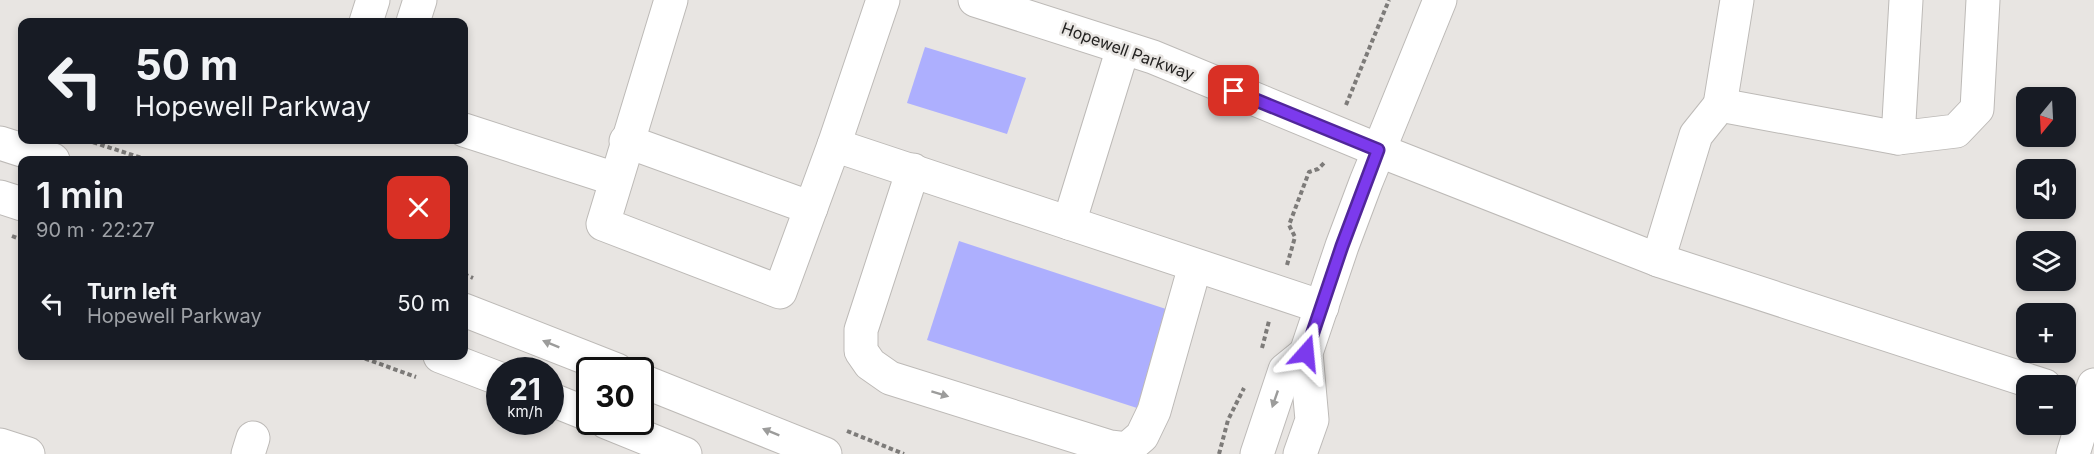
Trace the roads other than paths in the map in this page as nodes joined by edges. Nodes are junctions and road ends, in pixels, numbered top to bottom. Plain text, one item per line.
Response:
1 (373, 0) edge
2 (420, 0) edge
3 (670, 0) edge
4 (883, 0) edge
5 (975, 0) edge
6 (1440, 0) edge
7 (1737, 0) edge
8 (1906, 0) edge
9 (1983, 0) edge
10 (1032, 8) edge
11 (367, 18) edge
12 (414, 18) edge
13 (1123, 48) junction
14 (1720, 105) junction
15 (468, 131) edge
16 (1898, 138) junction
17 (626, 141) junction
18 (834, 145) junction
19 (1378, 150) junction
20 (913, 170) junction
21 (615, 179) junction
22 (0, 197) edge
23 (18, 203) edge
24 (811, 208) junction
25 (1069, 223) junction
26 (1658, 260) junction
27 (1196, 266) junction
28 (1322, 307) junction
29 (468, 312) edge
30 (1306, 353) junction
31 (584, 357) edge
32 (450, 360) edge
33 (486, 374) edge
34 (2016, 377) edge
35 (654, 386) edge
36 (2086, 395) edge
37 (638, 435) edge
38 (685, 454) edge
39 (825, 454) edge
40 (1257, 454) edge
41 (1300, 454) edge
42 (2073, 454) edge

1 - 11 street
2 - 12 street
3 - 17 street
4 - 18 street
5 - 10 street, Hopewell Parkway
6 - 19 street
7 - 14 street
8 - 16 street
9 - 16 street
10 - 13 street, Hopewell Parkway
13 - 19 street, Hopewell Parkway
13 - 25 street
14 - 16 street
14 - 26 street
15 - 21 street
17 - 21 street
17 - 24 street
18 - 20 street
18 - 24 street
19 - 26 street, Hopewell Parkway
19 - 28 street
20 - 25 street
20 -> 27 street
21 - 24 street
22 - 23 street
25 - 27 street
26 - 34 street, Hopewell Parkway
27 - 28 street
28 - 30 street
31 -> 29 street
30 -> 40 street
30 - 41 street
32 - 33 street
39 -> 35 street
36 - 42 street
37 - 38 street

